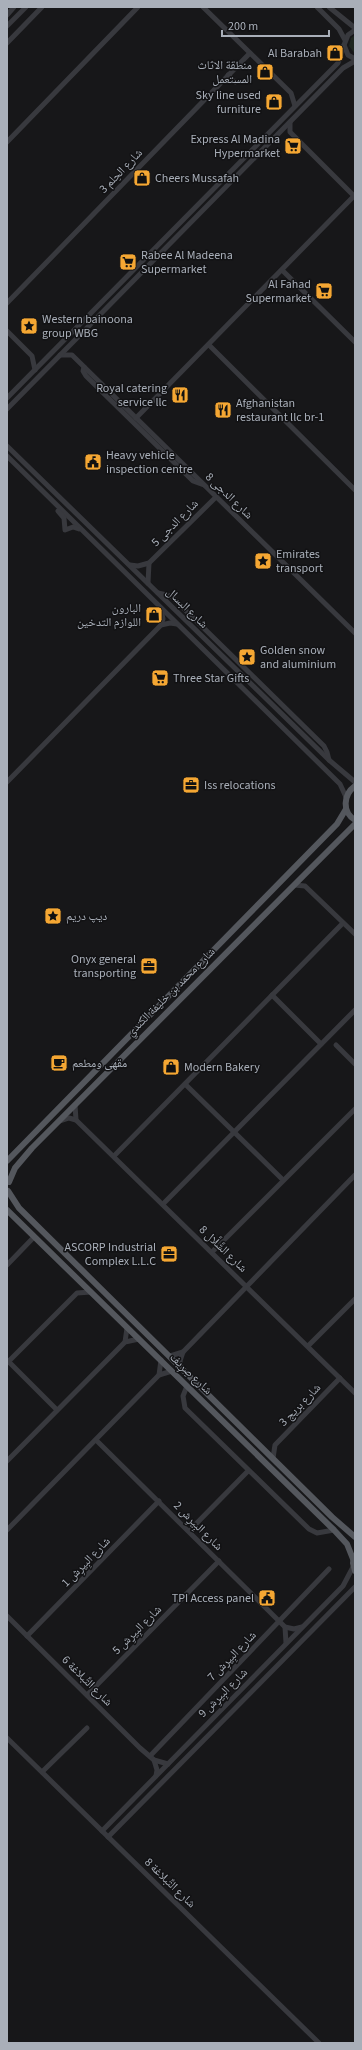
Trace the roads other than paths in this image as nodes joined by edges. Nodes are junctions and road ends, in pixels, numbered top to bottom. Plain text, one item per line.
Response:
1 (14, 7) edge
2 (26, 7) edge
3 (42, 7) edge
4 (138, 7) edge
5 (203, 7) edge
6 (317, 7) edge
7 (330, 8) edge
8 (7, 14) edge
9 (7, 26) edge
10 (355, 29) edge
11 (345, 42) junction
12 (7, 43) edge
13 (250, 53) junction
14 (355, 60) edge
15 (228, 76) junction
16 (235, 82) dead end
17 (291, 93) junction
18 (305, 96) junction
19 (295, 106) junction
20 (290, 122) junction
21 (290, 132) junction
22 (278, 134) junction
23 (7, 142) edge
24 (355, 197) edge
25 (282, 270) junction
26 (7, 303) edge
27 (7, 331) edge
28 (355, 342) edge
29 (72, 343) junction
30 (209, 345) junction
31 (60, 355) junction
32 (72, 355) junction
33 (32, 356) junction
34 (46, 358) junction
35 (84, 367) junction
36 (35, 370) junction
37 (7, 398) edge
38 (7, 409) edge
39 (136, 418) junction
40 (7, 446) edge
41 (7, 456) edge
42 (204, 485) junction
43 (355, 490) edge
44 (216, 497) junction
45 (53, 502) junction
46 (84, 532) junction
47 (149, 563) junction
48 (130, 566) junction
49 (148, 583) junction
50 (161, 608) junction
51 (177, 624) junction
52 (161, 625) junction
53 (355, 634) edge
54 (7, 782) edge
55 (355, 782) edge
56 (355, 786) edge
57 (346, 797) junction
58 (346, 809) junction
59 (355, 820) edge
60 (355, 824) edge
61 (304, 873) junction
62 (291, 886) junction
63 (305, 886) junction
64 (343, 923) junction
65 (355, 934) edge
66 (272, 996) junction
67 (355, 1010) edge
68 (321, 1044) junction
69 (336, 1045) dead end
70 (355, 1064) edge
71 (185, 1084) junction
72 (75, 1105) junction
73 (355, 1108) edge
74 (76, 1120) junction
75 (60, 1121) junction
76 (234, 1133) junction
77 (114, 1156) junction
78 (7, 1161) edge
79 (355, 1174) edge
80 (8, 1180) edge
81 (283, 1180) junction
82 (8, 1192) edge
83 (163, 1204) junction
84 (7, 1210) edge
85 (34, 1237) junction
86 (212, 1252) junction
87 (7, 1265) edge
88 (78, 1279) junction
89 (246, 1286) junction
90 (91, 1292) junction
91 (77, 1293) junction
92 (355, 1299) edge
93 (127, 1328) junction
94 (139, 1339) junction
95 (125, 1342) junction
96 (308, 1346) junction
97 (183, 1352) junction
98 (170, 1356) junction
99 (161, 1360) junction
100 (8, 1361) edge
101 (181, 1367) junction
102 (172, 1371) junction
103 (159, 1375) junction
104 (340, 1378) junction
105 (187, 1386) junction
106 (355, 1393) edge
107 (57, 1410) junction
108 (96, 1440) junction
109 (275, 1445) junction
110 (262, 1446) junction
111 (273, 1458) junction
112 (7, 1461) edge
113 (248, 1471) junction
114 (159, 1501) junction
115 (7, 1530) edge
116 (334, 1530) junction
117 (189, 1531) junction
118 (355, 1536) edge
119 (354, 1556) edge
120 (219, 1561) junction
121 (329, 1569) dead end
122 (354, 1569) edge
123 (355, 1588) edge
124 (7, 1616) edge
125 (280, 1621) junction
126 (285, 1626) junction
127 (303, 1626) junction
128 (27, 1636) junction
129 (286, 1643) junction
130 (87, 1695) junction
131 (87, 1728) dead end
132 (7, 1738) edge
133 (152, 1758) junction
134 (168, 1764) junction
135 (42, 1772) junction
136 (156, 1776) junction
137 (102, 1831) junction
138 (108, 1837) junction
139 (319, 2043) edge

1 - 8 street
2 - 9 street
3 - 12 street
4 - 23 street
5 - 13 street
6 - 11 street
7 - 10 street
10 - 11 street
11 - 14 street
11 - 18 street
13 - 15 street, شارع الحِلم 3
13 - 17 street
14 - 20 street
15 - 16 street
15 - 26 street, شارع الحِلم 3
17 - 18 street
17 - 19 street
18 - 19 street
19 - 34 street
20 - 21 street
20 - 22 street
21 - 22 street
21 - 24 street
22 - 29 street
24 - 25 street
25 - 28 street
25 - 30 street
27 - 33 street
29 - 31 street
29 - 32 street
30 - 39 street
30 - 43 street
31 - 32 street
31 - 38 street
32 - 35 street, شارع الدجى 8
33 - 34 street
33 - 36 street
34 - 36 street
35 - 39 street, شارع الدجى 8
35 - 42 street
36 - 37 street
39 - 42 street, شارع الدجى 8
40 - 48 street, شارع البسال
41 - 45 street, شارع البسال
42 - 44 street, شارع الدجى 8
44 - 47 street, شارع الدجى 5
44 - 53 street, شارع الدجى 8
45 - 46 street, شارع البسال
45 - 46 street
46 - 50 street, شارع البسال
47 - 48 street, شارع الدجى 5
47 - 49 street, شارع الدجى 5
48 - 49 street, شارع البسال
49 - 55 street, شارع البسال
50 - 51 street, شارع البسال
50 - 52 street
51 - 52 street
51 - 57 street, شارع البسال
52 - 54 street
56 - 57 main road
57 - 58 main road
58 - 59 main road
58 - 78 main road, شارع محمد بن خليفة الكندي
60 - 61 main road, شارع محمد بن خليفة الكندي
61 - 62 main road, شارع محمد بن خليفة الكندي
61 - 63 street
62 - 63 street
62 - 72 main road, شارع محمد بن خليفة الكندي
63 - 64 street
64 - 65 street
64 - 66 street
66 - 68 street
66 - 71 street
67 - 68 street
68 - 76 street
69 - 70 street
71 - 76 street
71 - 77 street
72 - 74 street
72 - 75 main road, شارع محمد بن خليفة الكندي
73 - 81 street
74 - 75 street
74 - 77 street, شارع الشَّلَّال 8
75 - 80 main road, شارع محمد بن خليفة الكندي
76 - 81 street
76 - 83 street
77 - 83 street, شارع الشَّلَّال 8
79 - 89 street
80 - 82 main road
81 - 86 street
82 - 98 main road, شارع صِرِيف
83 - 86 street, شارع الشَّلَّال 8
84 - 85 main road, شارع صِرِيف
85 - 87 street
85 - 88 main road, شارع صِرِيف
86 - 89 street, شارع الشَّلَّال 8
88 - 90 main road, شارع صِرِيف
88 - 91 street
89 - 96 street, شارع الشَّلَّال 8
89 - 97 street
90 - 91 street
90 - 93 main road, شارع صِرِيف
91 - 100 street
92 - 96 street
93 - 94 main road, شارع صِرِيف
93 - 95 street
94 - 95 street
94 - 99 main road, شارع صِرِيف
95 - 107 street
96 - 104 street, شارع الشَّلَّال 8
97 - 98 street
97 - 101 street
98 - 101 main road, شارع صِرِيف
99 - 102 main road, شارع صِرِيف
99 - 103 street
100 - 107 street
101 - 110 main road, شارع صِرِيف
102 - 103 street
102 - 105 main road, شارع صِرِيف
103 - 108 street
104 - 106 street, شارع الشَّلَّال 8
104 - 109 street, شارع بريج 3
105 - 113 street
105 - 116 main road, شارع صِرِيف
107 - 112 street
108 - 114 street, شارع البِيرِش 2
108 - 115 street
109 - 110 street
109 - 111 street
110 - 111 main road, شارع صِرِيف
111 - 118 main road, شارع صِرِيف
113 - 116 street
113 - 117 street
114 - 117 street, شارع البِيرِش 2
114 - 128 street, شارع البِيرِش 1
116 - 119 main road, شارع صِرِيف
117 - 120 street, شارع البِيرِش 2
119 - 122 main road
120 - 125 street, شارع البِيرِش 2
120 - 130 street, شارع البِيرِش 5
121 - 125 street, شارع البِيرِش 7
122 - 127 street, شارع البِيرِش 9
123 - 138 street, شارع البِيرِش 9
124 - 128 street, شارع التِّبلاغة 6
125 - 126 street, شارع البِيرِش 2
125 - 133 street, شارع البِيرِش 7
126 - 127 street
126 - 129 street
127 - 129 street, شارع البِيرِش 9
128 - 130 street, شارع التِّبلاغة 6
129 - 134 street, شارع البِيرِش 9
130 - 133 street, شارع التِّبلاغة 6
131 - 135 street
132 - 135 street, شارع التِّبلاغة 8
133 - 134 street, شارع التِّبلاغة 6
133 - 136 street
134 - 136 street, شارع البِيرِش 9
135 - 137 street, شارع التِّبلاغة 8
136 - 137 street, شارع البِيرِش 9
137 - 138 street, شارع التِّبلاغة 8
138 - 139 street, شارع التِّبلاغة 8

